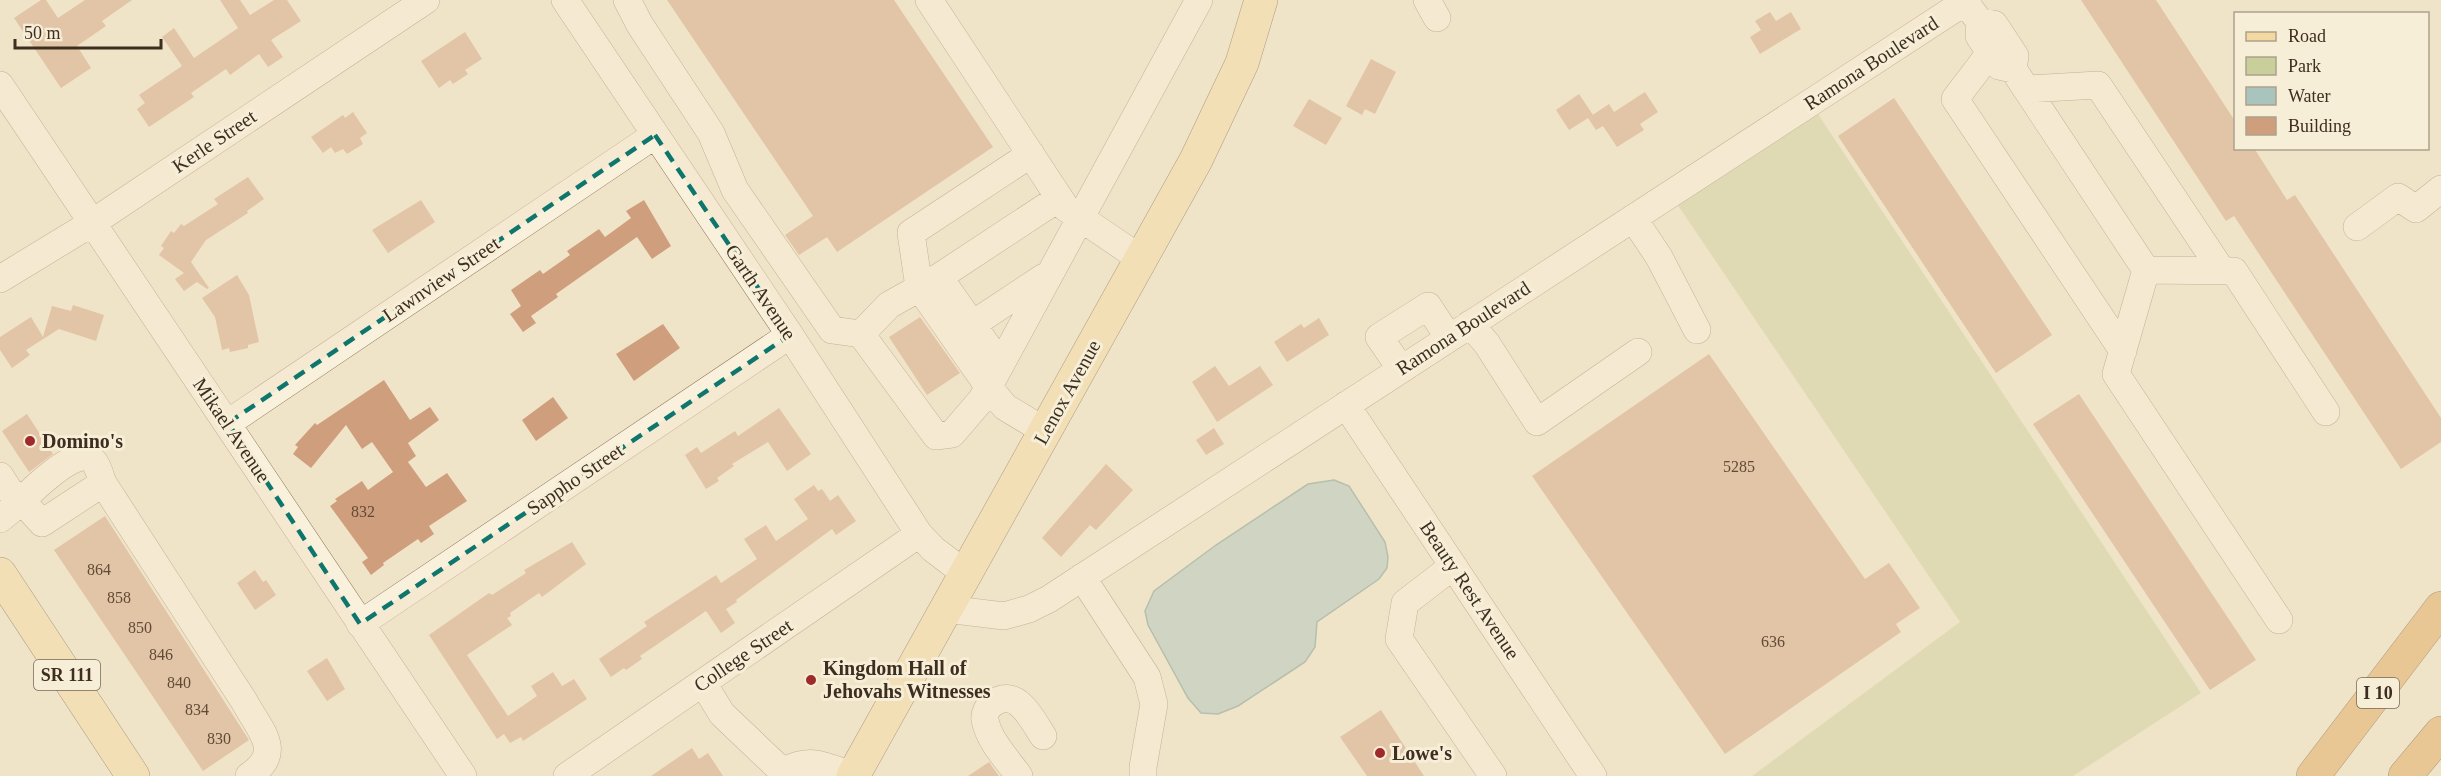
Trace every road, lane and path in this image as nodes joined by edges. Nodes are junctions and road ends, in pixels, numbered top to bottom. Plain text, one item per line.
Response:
1 (426, 0) edge
2 (565, 0) edge
3 (627, 0) edge
4 (929, 0) edge
5 (1199, 0) edge
6 (1262, 0) edge
7 (1971, 8) edge
8 (1990, 53) junction
9 (2019, 79) junction
10 (0, 85) edge
11 (655, 135) junction
12 (1030, 154) junction
13 (2441, 189) edge
14 (735, 190) junction
15 (1059, 198) junction
16 (705, 210) junction
17 (1078, 218) junction
18 (1633, 218) junction
19 (92, 223) junction
20 (2356, 226) dead end
21 (1141, 259) junction
22 (2146, 270) junction
23 (2222, 271) junction
24 (1048, 274) junction
25 (0, 279) edge
26 (929, 282) junction
27 (973, 324) junction
28 (1696, 330) dead end
29 (1460, 331) junction
30 (861, 334) junction
31 (790, 335) junction
32 (2123, 351) junction
33 (1638, 352) dead end
34 (1401, 369) junction
35 (994, 375) junction
36 (1346, 405) junction
37 (2326, 412) dead end
38 (228, 423) junction
39 (1045, 431) junction
40 (0, 476) edge
41 (103, 483) junction
42 (22, 501) junction
43 (0, 519) edge
44 (919, 534) junction
45 (1453, 566) junction
46 (0, 574) edge
47 (966, 574) junction
48 (1082, 578) junction
49 (2441, 608) edge
50 (946, 609) junction
51 (2279, 620) dead end
52 (360, 624) junction
53 (703, 683) junction
54 (2441, 733) edge
55 (1043, 736) dead end
56 (782, 774) edge
57 (133, 776) edge
58 (249, 776) edge
59 (463, 776) edge
60 (567, 776) edge
61 (853, 776) edge
62 (1019, 776) edge
63 (1143, 776) edge
64 (1493, 776) edge
65 (1593, 776) edge
66 (2313, 776) edge
67 (2405, 776) edge

1 - 19 street, Kerle Street
2 - 11 street, Garth Avenue
3 - 14 street
4 - 12 street
5 - 17 street
6 - 21 main road, Lenox Avenue
7 - 8 street
7 - 9 street
7 - 18 street, Ramona Boulevard
8 - 9 street
8 - 32 street
9 - 22 street
9 - 23 street
10 - 19 street, Mikael Avenue
11 - 16 street, Garth Avenue
11 - 38 street, Lawnview Street
12 - 15 street
12 - 26 street
13 - 20 street
14 - 16 street
14 - 30 street
15 - 17 street
15 - 26 street
16 - 31 street, Garth Avenue
17 - 21 street
17 - 24 street
18 - 28 street
18 - 29 street, Ramona Boulevard
19 - 25 street, Kerle Street
19 - 38 street, Mikael Avenue
21 - 39 main road, Lenox Avenue
22 - 23 street
22 - 32 street
23 - 37 street
24 - 27 street
24 - 35 street
26 - 27 street
26 - 30 street
26 - 35 street
27 - 35 street
29 - 33 street
29 - 34 street, Ramona Boulevard
29 - 34 street
30 - 35 street
31 - 44 street, Garth Avenue
31 - 52 street, Sappho Street
32 - 51 street
34 - 36 street, Ramona Boulevard
35 - 39 street
36 - 45 street, Beauty Rest Avenue
36 - 48 street, Ramona Boulevard
38 - 52 street, Mikael Avenue
39 - 47 main road, Lenox Avenue
40 - 42 street
41 - 42 street
41 - 42 street
41 - 58 street
42 - 43 street
44 - 47 street, Garth Avenue
44 - 53 street, College Street
45 - 64 street
45 - 65 street, Beauty Rest Avenue
46 - 57 main road, SR 111
47 - 50 main road, Lenox Avenue
48 - 50 street, Ramona Boulevard
48 - 63 street
49 - 66 highway, I 10
50 - 61 main road, Lenox Avenue
52 - 59 street, Mikael Avenue
53 - 56 street
53 - 60 street, College Street
54 - 67 highway
55 - 62 street
56 - 61 street

